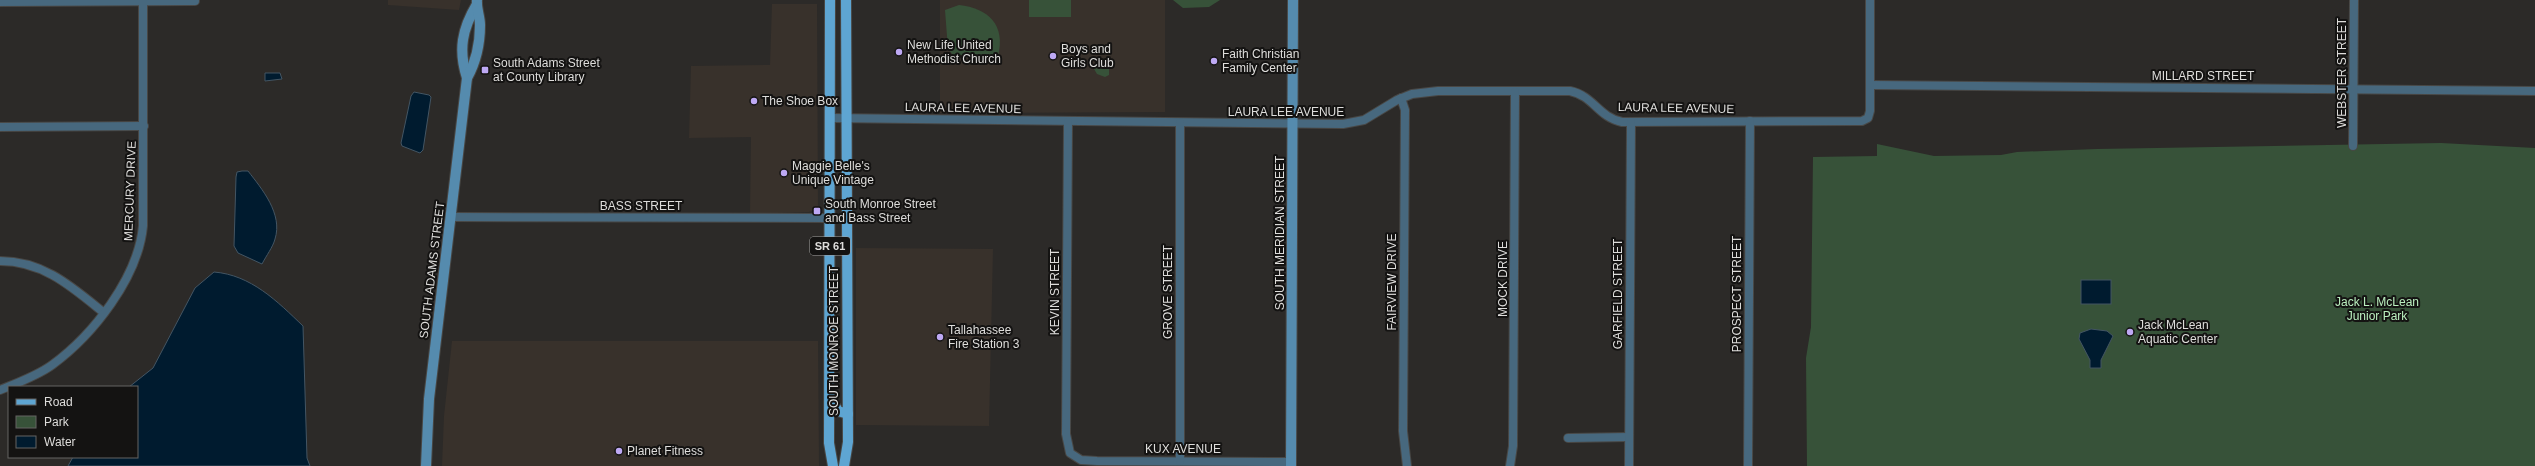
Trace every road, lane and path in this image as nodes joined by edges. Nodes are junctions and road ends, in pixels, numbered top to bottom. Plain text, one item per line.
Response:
1 (830, 0) edge
2 (846, 0) edge
3 (1293, 0) edge
4 (1870, 0) edge
5 (2354, 0) edge
6 (195, 1) dead end
7 (0, 2) edge
8 (143, 2) junction
9 (477, 2) edge
10 (467, 78) junction
11 (1870, 85) junction
12 (2353, 89) junction
13 (2535, 91) edge
14 (1515, 92) junction
15 (1400, 98) junction
16 (830, 118) junction
17 (847, 118) junction
18 (1750, 121) junction
19 (1068, 122) junction
20 (1631, 122) junction
21 (1180, 123) junction
22 (1293, 125) junction
23 (144, 126) junction
24 (0, 127) edge
25 (2353, 146) dead end
26 (452, 217) junction
27 (831, 218) junction
28 (0, 260) edge
29 (830, 296) junction
30 (847, 296) junction
31 (103, 312) junction
32 (8, 386) edge
33 (830, 397) junction
34 (848, 414) junction
35 (1629, 437) junction
36 (1568, 438) dead end
37 (1076, 458) joint
38 (1180, 461) junction
39 (1291, 464) edge
40 (426, 466) edge
41 (833, 466) edge
42 (844, 466) edge
43 (1407, 466) edge
44 (1510, 466) edge
45 (1629, 466) edge
46 (1748, 466) edge

1 - 16 main road, SOUTH MONROE STREET / SR 61
2 - 17 main road, SOUTH MONROE STREET / SR 61
3 - 22 main road, SOUTH MERIDIAN STREET
4 - 11 street
5 - 12 street, WEBSTER STREET
6 - 8 street
7 - 8 street
8 - 23 street, MERCURY DRIVE
9 - 10 main road, SOUTH ADAMS STREET
9 - 10 main road, SOUTH ADAMS STREET
10 - 26 main road, SOUTH ADAMS STREET
11 - 12 street, MILLARD STREET
11 - 18 street, LAURA LEE AVENUE
12 - 13 street, MILLARD STREET
12 - 25 street, WEBSTER STREET
14 - 15 street, LAURA LEE AVENUE
14 - 20 street, LAURA LEE AVENUE
14 - 44 street, MOCK DRIVE
15 - 22 street, LAURA LEE AVENUE
15 - 43 street, FAIRVIEW DRIVE
16 - 17 street, LAURA LEE AVENUE
16 - 27 main road, SOUTH MONROE STREET / SR 61
17 - 19 street, LAURA LEE AVENUE
17 - 30 main road, SOUTH MONROE STREET / SR 61
18 - 20 street, LAURA LEE AVENUE
18 - 46 street, PROSPECT STREET
19 - 21 street, LAURA LEE AVENUE
19 - 37 street, KEVIN STREET
20 - 35 street, GARFIELD STREET
21 - 22 street, LAURA LEE AVENUE
21 - 38 street, GROVE STREET
22 - 39 main road, SOUTH MERIDIAN STREET
23 - 24 street
23 - 31 street, MERCURY DRIVE
26 - 27 street, BASS STREET
26 - 40 main road, SOUTH ADAMS STREET
27 - 29 main road, SOUTH MONROE STREET / SR 61
28 - 31 street
29 - 30 main road
29 - 33 main road, SOUTH MONROE STREET / SR 61
30 - 34 main road, SOUTH MONROE STREET / SR 61
31 - 32 street, MERCURY DRIVE
33 - 34 main road
33 - 41 main road, SOUTH MONROE STREET / SR 61
34 - 42 main road, SOUTH MONROE STREET / SR 61
35 - 36 street
35 - 45 street, GARFIELD STREET
37 - 38 street, KUX AVENUE
38 - 39 street, KUX AVENUE

